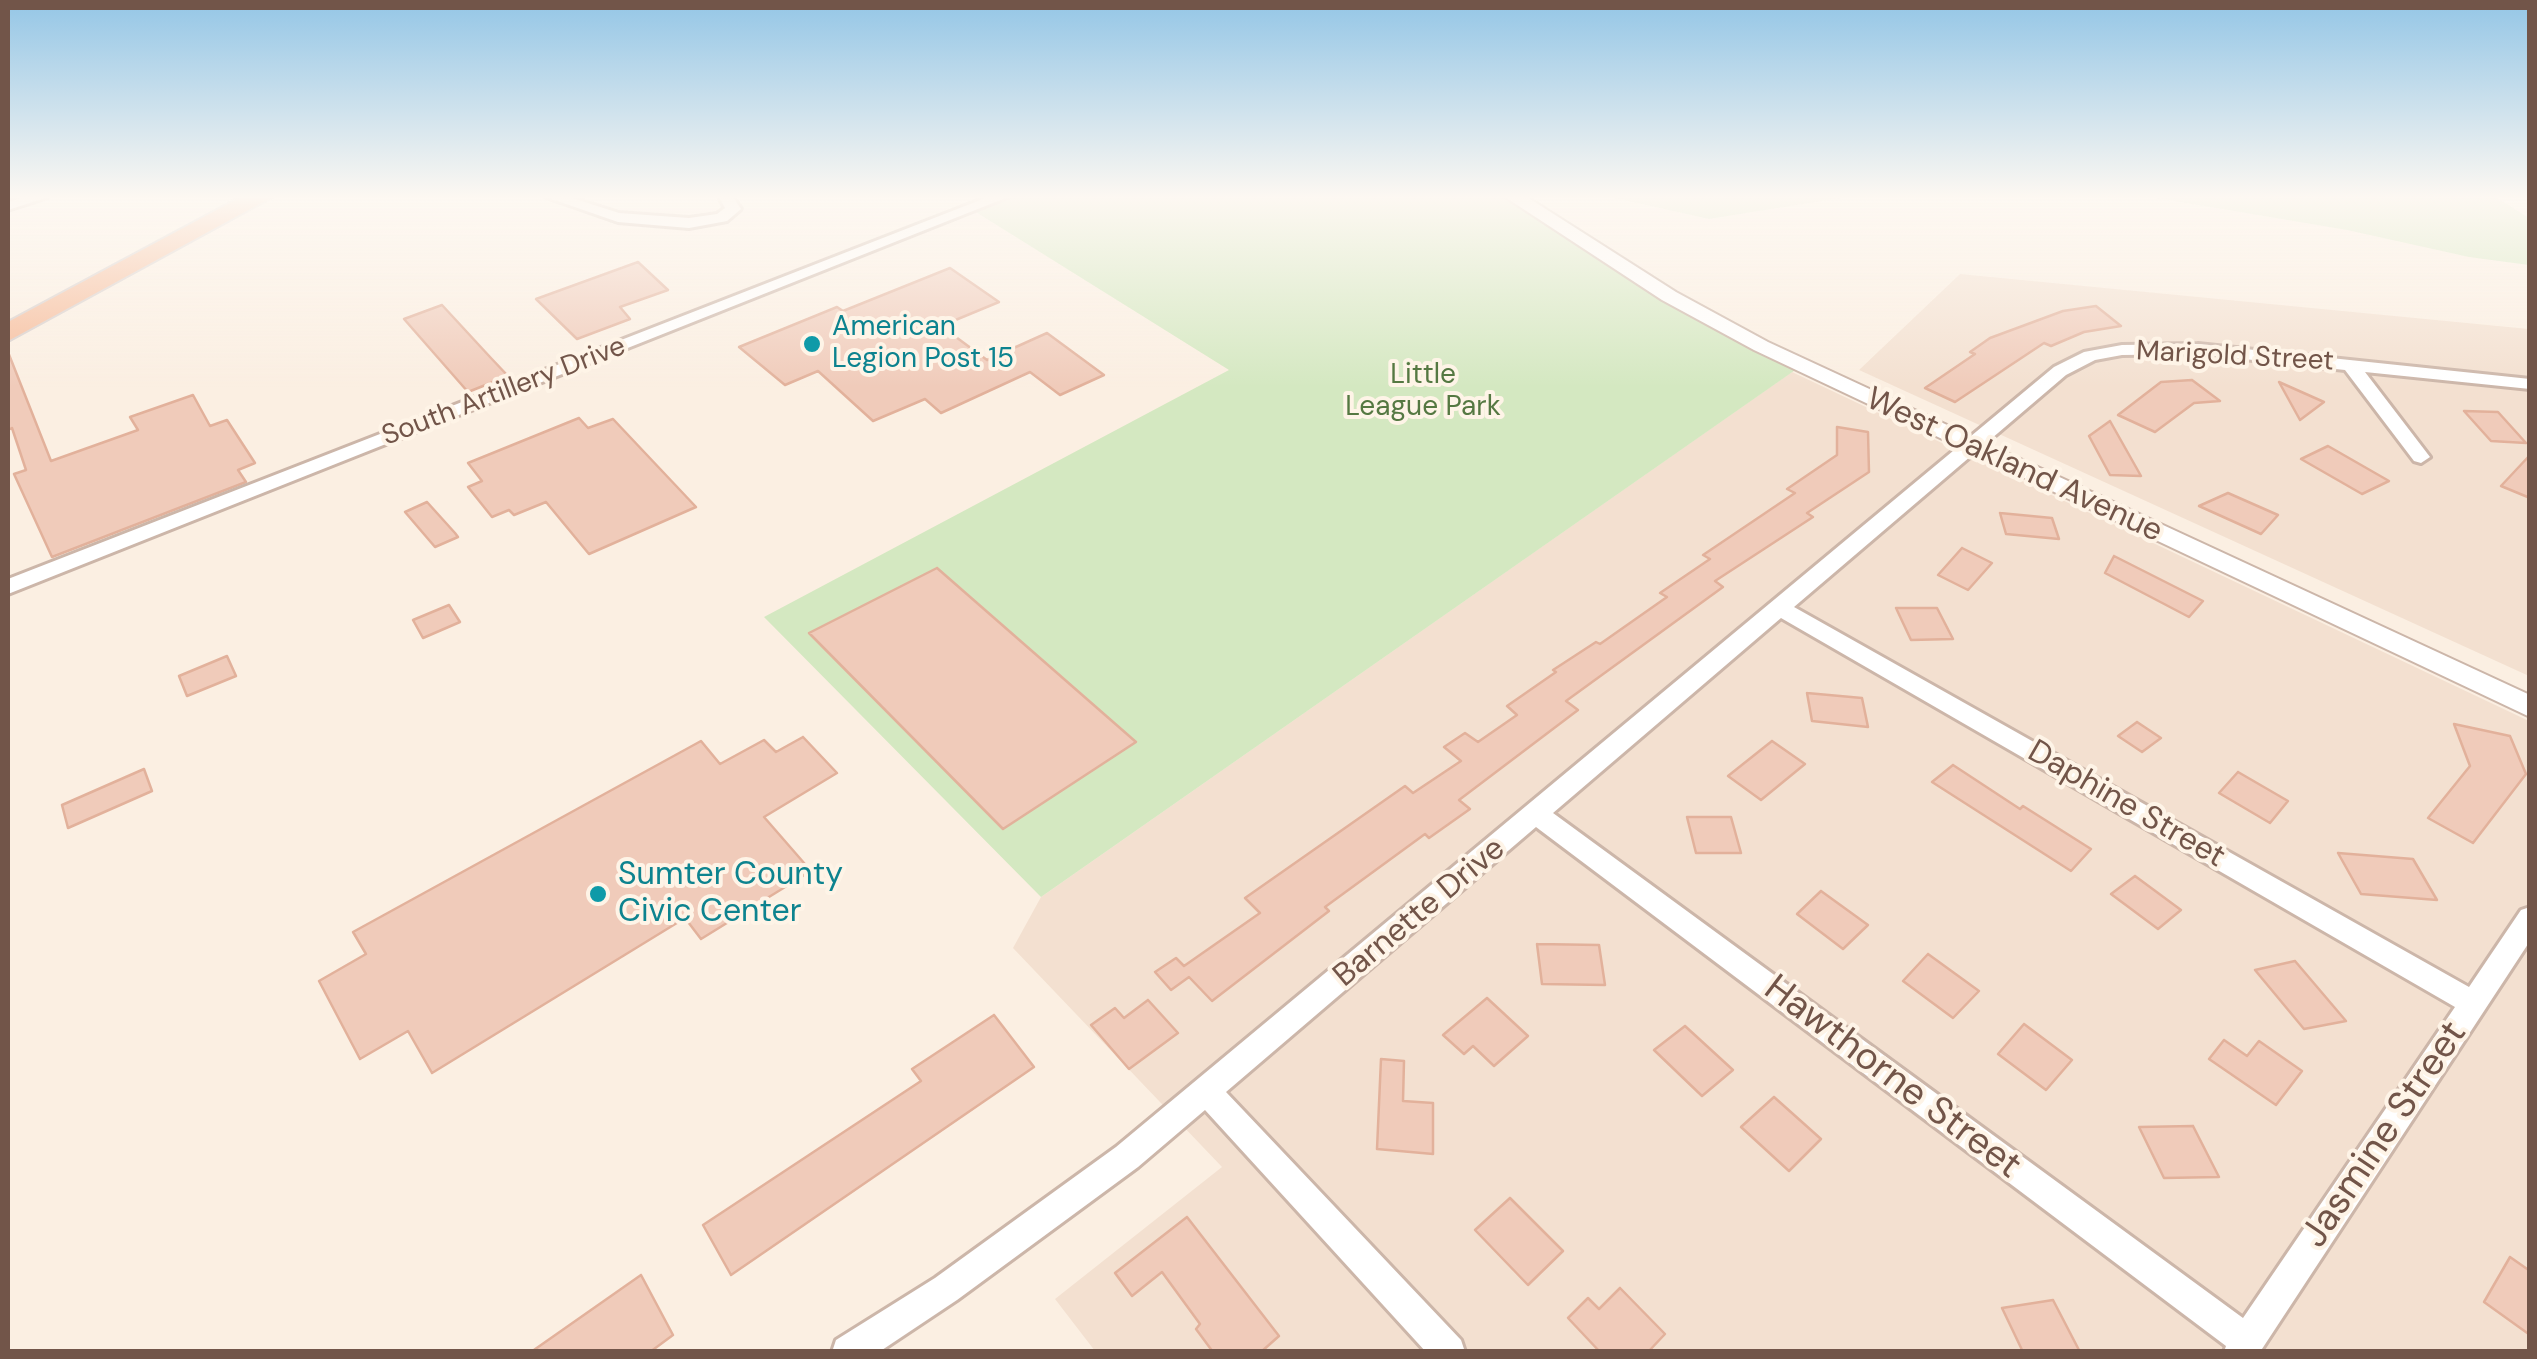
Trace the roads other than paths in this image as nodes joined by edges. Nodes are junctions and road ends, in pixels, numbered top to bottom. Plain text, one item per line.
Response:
1 (142, 260) edge
2 (840, 260) edge
3 (1616, 260) edge
4 (8, 333) edge
5 (2350, 364) junction
6 (2530, 384) edge
7 (1970, 446) junction
8 (2421, 457) dead end
9 (8, 587) edge
10 (1779, 608) junction
11 (2530, 706) edge
12 (1536, 814) junction
13 (2530, 918) edge
14 (2473, 1003) junction
15 (1206, 1092) junction
16 (2243, 1346) edge
17 (848, 1352) edge
18 (1449, 1352) edge

1 - 4 highway
2 - 9 street, South Artillery Drive
3 - 7 street, West Oakland Avenue
5 - 6 street, Marigold Street
5 - 7 street, Marigold Street
5 - 8 street
7 - 10 street, Barnette Drive
7 - 11 street, West Oakland Avenue
10 - 12 street, Barnette Drive
10 - 14 street, Daphine Street
12 - 15 street, Barnette Drive
12 - 16 street, Hawthorne Street
13 - 14 street, Jasmine Street
14 - 16 street, Jasmine Street
15 - 17 street, Barnette Drive
15 - 18 street

